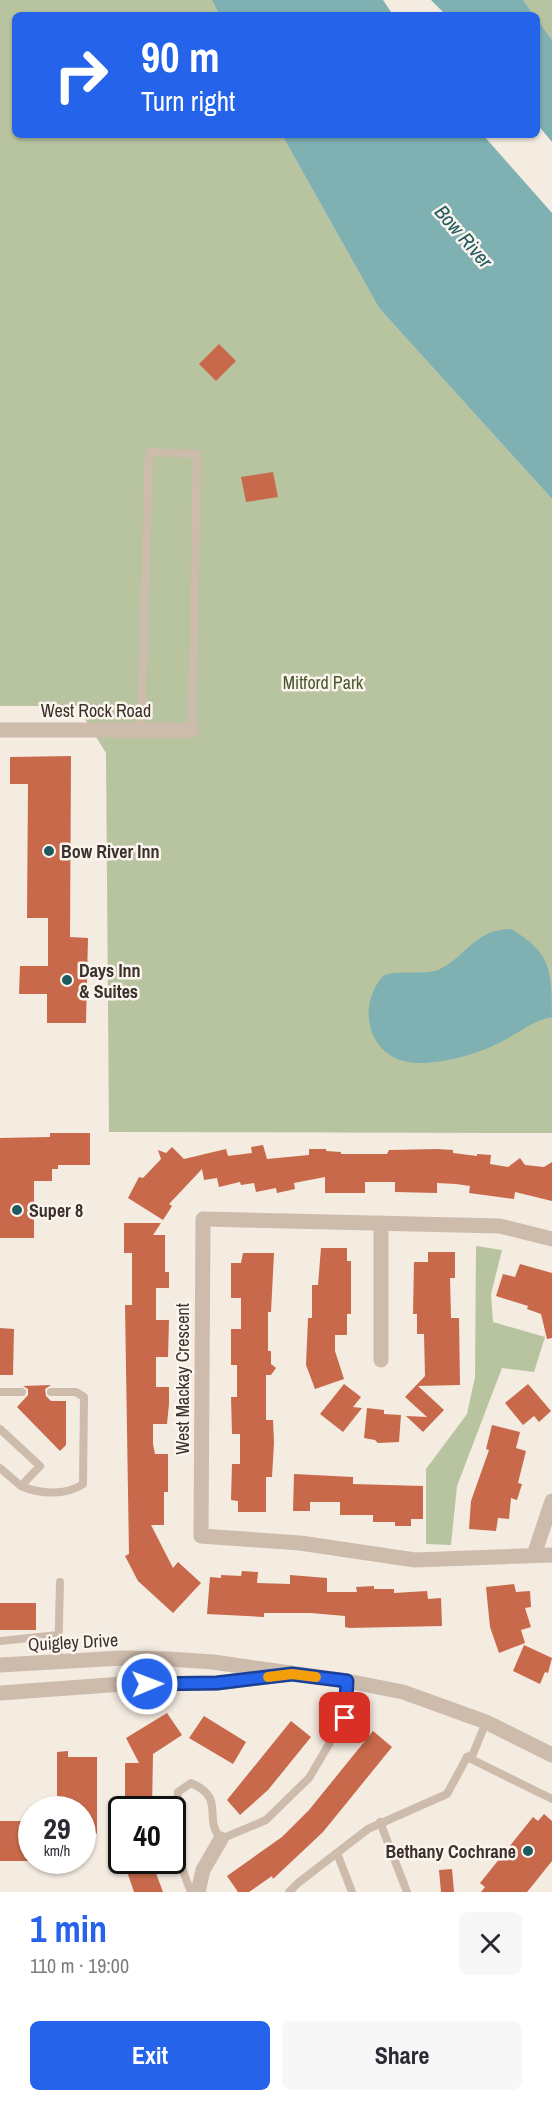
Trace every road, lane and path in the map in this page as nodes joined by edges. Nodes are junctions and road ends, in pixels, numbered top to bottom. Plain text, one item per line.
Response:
1 (0, 730) edge
2 (141, 730) junction
3 (192, 730) joint
4 (381, 1223) junction
5 (552, 1239) edge
6 (381, 1360) dead end
7 (0, 1392) edge
8 (21, 1392) dead end
9 (51, 1392) dead end
10 (0, 1429) edge
11 (4, 1468) edge
12 (21, 1486) junction
13 (552, 1501) edge
14 (552, 1554) edge
15 (534, 1555) junction
16 (60, 1582) dead end
17 (58, 1635) junction
18 (0, 1641) edge
19 (58, 1662) junction
20 (0, 1665) edge
21 (292, 1674) junction
22 (347, 1681) junction
23 (0, 1693) edge
24 (486, 1722) junction
25 (552, 1755) edge
26 (467, 1757) junction
27 (552, 1799) edge
28 (380, 1822) junction
29 (221, 1839) junction
30 (337, 1853) junction
31 (191, 1892) edge
32 (198, 1892) edge
33 (290, 1892) edge
34 (352, 1892) edge
35 (407, 1892) edge

1 - 2 street, West Rock Road
2 - 3 street, West Rock Road
2 - 3 lane
4 - 5 street, West Mackay Crescent
4 - 6 street
4 - 15 street, West Mackay Crescent
7 - 8 lane
9 - 12 lane
10 - 12 lane
11 - 12 lane
13 - 15 street
14 - 15 street, West Mackay Crescent
16 - 17 lane
17 - 18 lane
17 - 19 lane
19 - 20 street, Quigley Drive
19 - 21 street, Quigley Drive
21 - 22 street, Quigley Drive
21 - 23 street, Quigley Drive
22 - 24 street, Quigley Drive
22 - 29 lane
24 - 25 street, Quigley Drive
24 - 26 lane
26 - 27 lane
26 - 28 lane
28 - 30 lane
28 - 35 lane
29 - 31 lane
29 - 32 street
30 - 33 lane
30 - 34 lane

